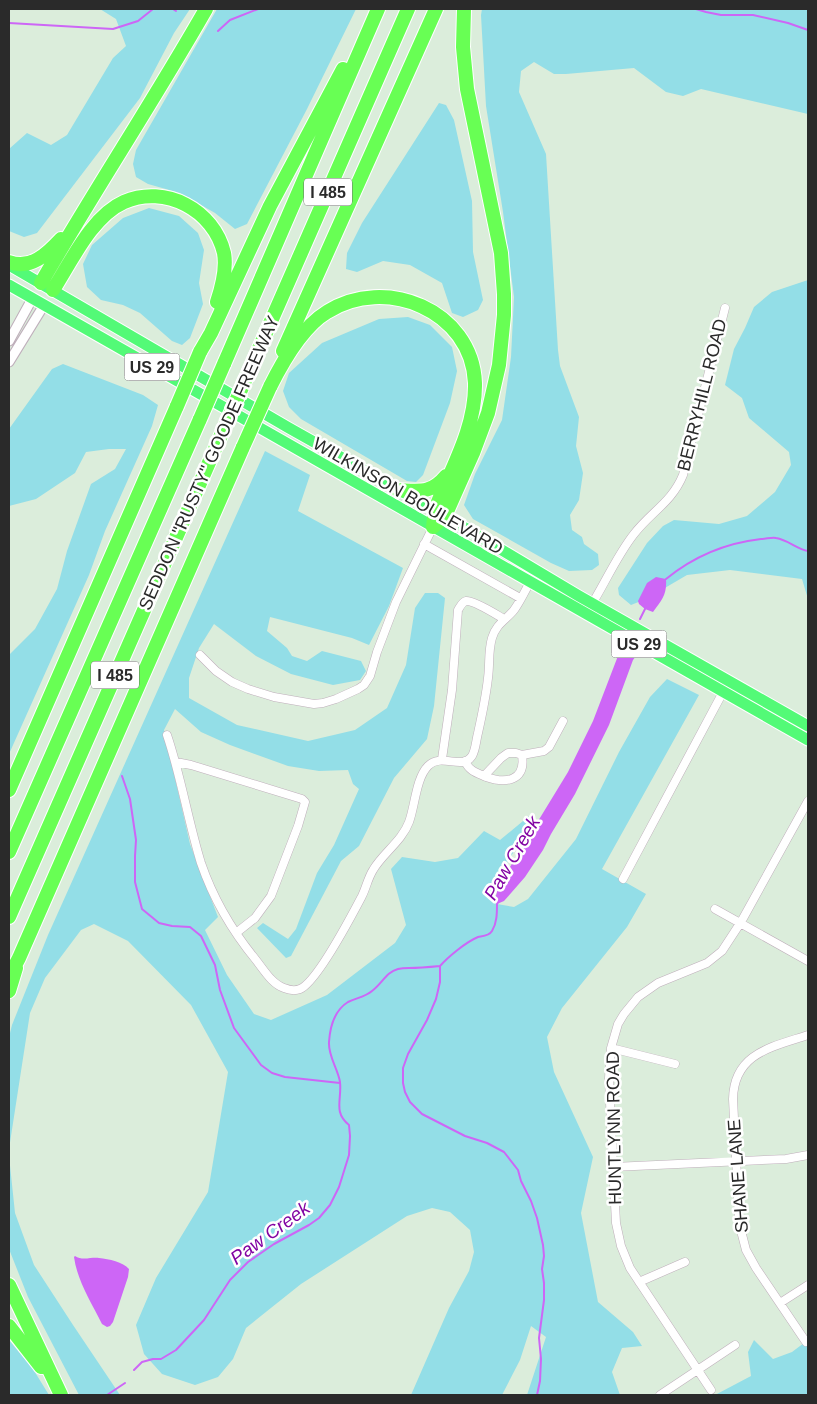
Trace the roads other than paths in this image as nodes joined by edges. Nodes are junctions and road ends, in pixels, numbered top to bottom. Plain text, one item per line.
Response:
1 (206, 9) edge
2 (377, 9) edge
3 (408, 9) edge
4 (436, 9) edge
5 (464, 9) edge
6 (75, 224) junction
7 (9, 264) edge
8 (9, 285) edge
9 (47, 287) junction
10 (32, 299) junction
11 (44, 305) junction
12 (724, 308) dead end
13 (9, 340) edge
14 (200, 352) junction
15 (9, 362) edge
16 (273, 381) junction
17 (452, 469) junction
18 (398, 490) junction
19 (440, 513) junction
20 (433, 527) junction
21 (424, 544) junction
22 (470, 548) junction
23 (530, 582) junction
24 (520, 598) junction
25 (592, 604) junction
26 (504, 619) junction
27 (200, 655) dead end
28 (723, 692) junction
29 (768, 703) junction
30 (762, 714) junction
31 (563, 721) dead end
32 (808, 726) edge
33 (167, 735) dead end
34 (808, 740) edge
35 (522, 755) junction
36 (442, 759) junction
37 (465, 761) junction
38 (176, 762) junction
39 (484, 776) junction
40 (9, 790) edge
41 (808, 801) edge
42 (9, 852) edge
43 (623, 878) dead end
44 (715, 909) dead end
45 (9, 917) edge
46 (741, 922) junction
47 (236, 932) junction
48 (19, 958) junction
49 (808, 961) edge
50 (9, 976) edge
51 (9, 991) edge
52 (808, 1036) edge
53 (611, 1048) junction
54 (675, 1064) dead end
55 (808, 1155) edge
56 (736, 1161) junction
57 (613, 1167) junction
58 (685, 1262) dead end
59 (639, 1282) junction
60 (9, 1285) edge
61 (808, 1285) edge
62 (780, 1303) junction
63 (9, 1326) edge
64 (806, 1342) dead end
65 (735, 1345) dead end
66 (697, 1370) junction
67 (711, 1390) dead end
68 (60, 1395) edge
69 (660, 1395) edge

1 - 6 highway
2 - 14 highway
2 - 42 highway, SEDDON "RUSTY" GOODE FREEWAY / I 485, bridge
3 - 45 highway, SEDDON "RUSTY" GOODE FREEWAY / I 485, bridge
4 - 16 highway
5 - 19 highway
6 - 7 highway
6 - 9 highway
7 - 9 main road, WILKINSON BOULEVARD / US 29
8 - 10 main road, WILKINSON BOULEVARD / US 29
9 - 10 main road
9 - 11 main road
9 - 14 highway
9 - 18 main road, WILKINSON BOULEVARD / US 29
10 - 11 main road, WILKINSON BOULEVARD / US 29
10 - 13 street
11 - 15 street
11 - 20 main road, WILKINSON BOULEVARD / US 29
12 - 25 street, BERRYHILL ROAD
14 - 40 highway, bridge
16 - 17 highway
16 - 48 highway, bridge
17 - 18 highway
17 - 19 highway
18 - 19 main road, WILKINSON BOULEVARD / US 29
19 - 20 highway
19 - 25 main road, WILKINSON BOULEVARD / US 29
20 - 21 street
20 - 22 main road, WILKINSON BOULEVARD / US 29
21 - 24 street
21 - 27 street
22 - 23 main road, WILKINSON BOULEVARD / US 29
22 - 25 main road
23 - 24 street
23 - 28 main road, WILKINSON BOULEVARD / US 29
24 - 26 street
25 - 29 main road, WILKINSON BOULEVARD / US 29
26 - 36 street
26 - 37 street
28 - 30 main road, WILKINSON BOULEVARD / US 29
28 - 43 street
29 - 30 main road
29 - 32 main road, WILKINSON BOULEVARD / US 29
30 - 34 main road, WILKINSON BOULEVARD / US 29
31 - 35 street
33 - 38 street
35 - 39 street
35 - 39 street
36 - 37 street
36 - 47 street
37 - 39 street
38 - 47 street
38 - 47 street
41 - 46 street, HUNTLYNN ROAD
44 - 46 street
46 - 49 street
46 - 53 street, HUNTLYNN ROAD
48 - 50 highway
48 - 51 highway
52 - 56 street, SHANE LANE
53 - 54 street
53 - 57 street, HUNTLYNN ROAD
55 - 56 street
56 - 57 street
56 - 62 street, SHANE LANE
57 - 59 street, HUNTLYNN ROAD
58 - 59 street
59 - 66 street, HUNTLYNN ROAD
60 - 68 highway
61 - 62 street
62 - 64 street, SHANE LANE
63 - 68 highway
65 - 66 street
66 - 67 street, HUNTLYNN ROAD
66 - 69 street

